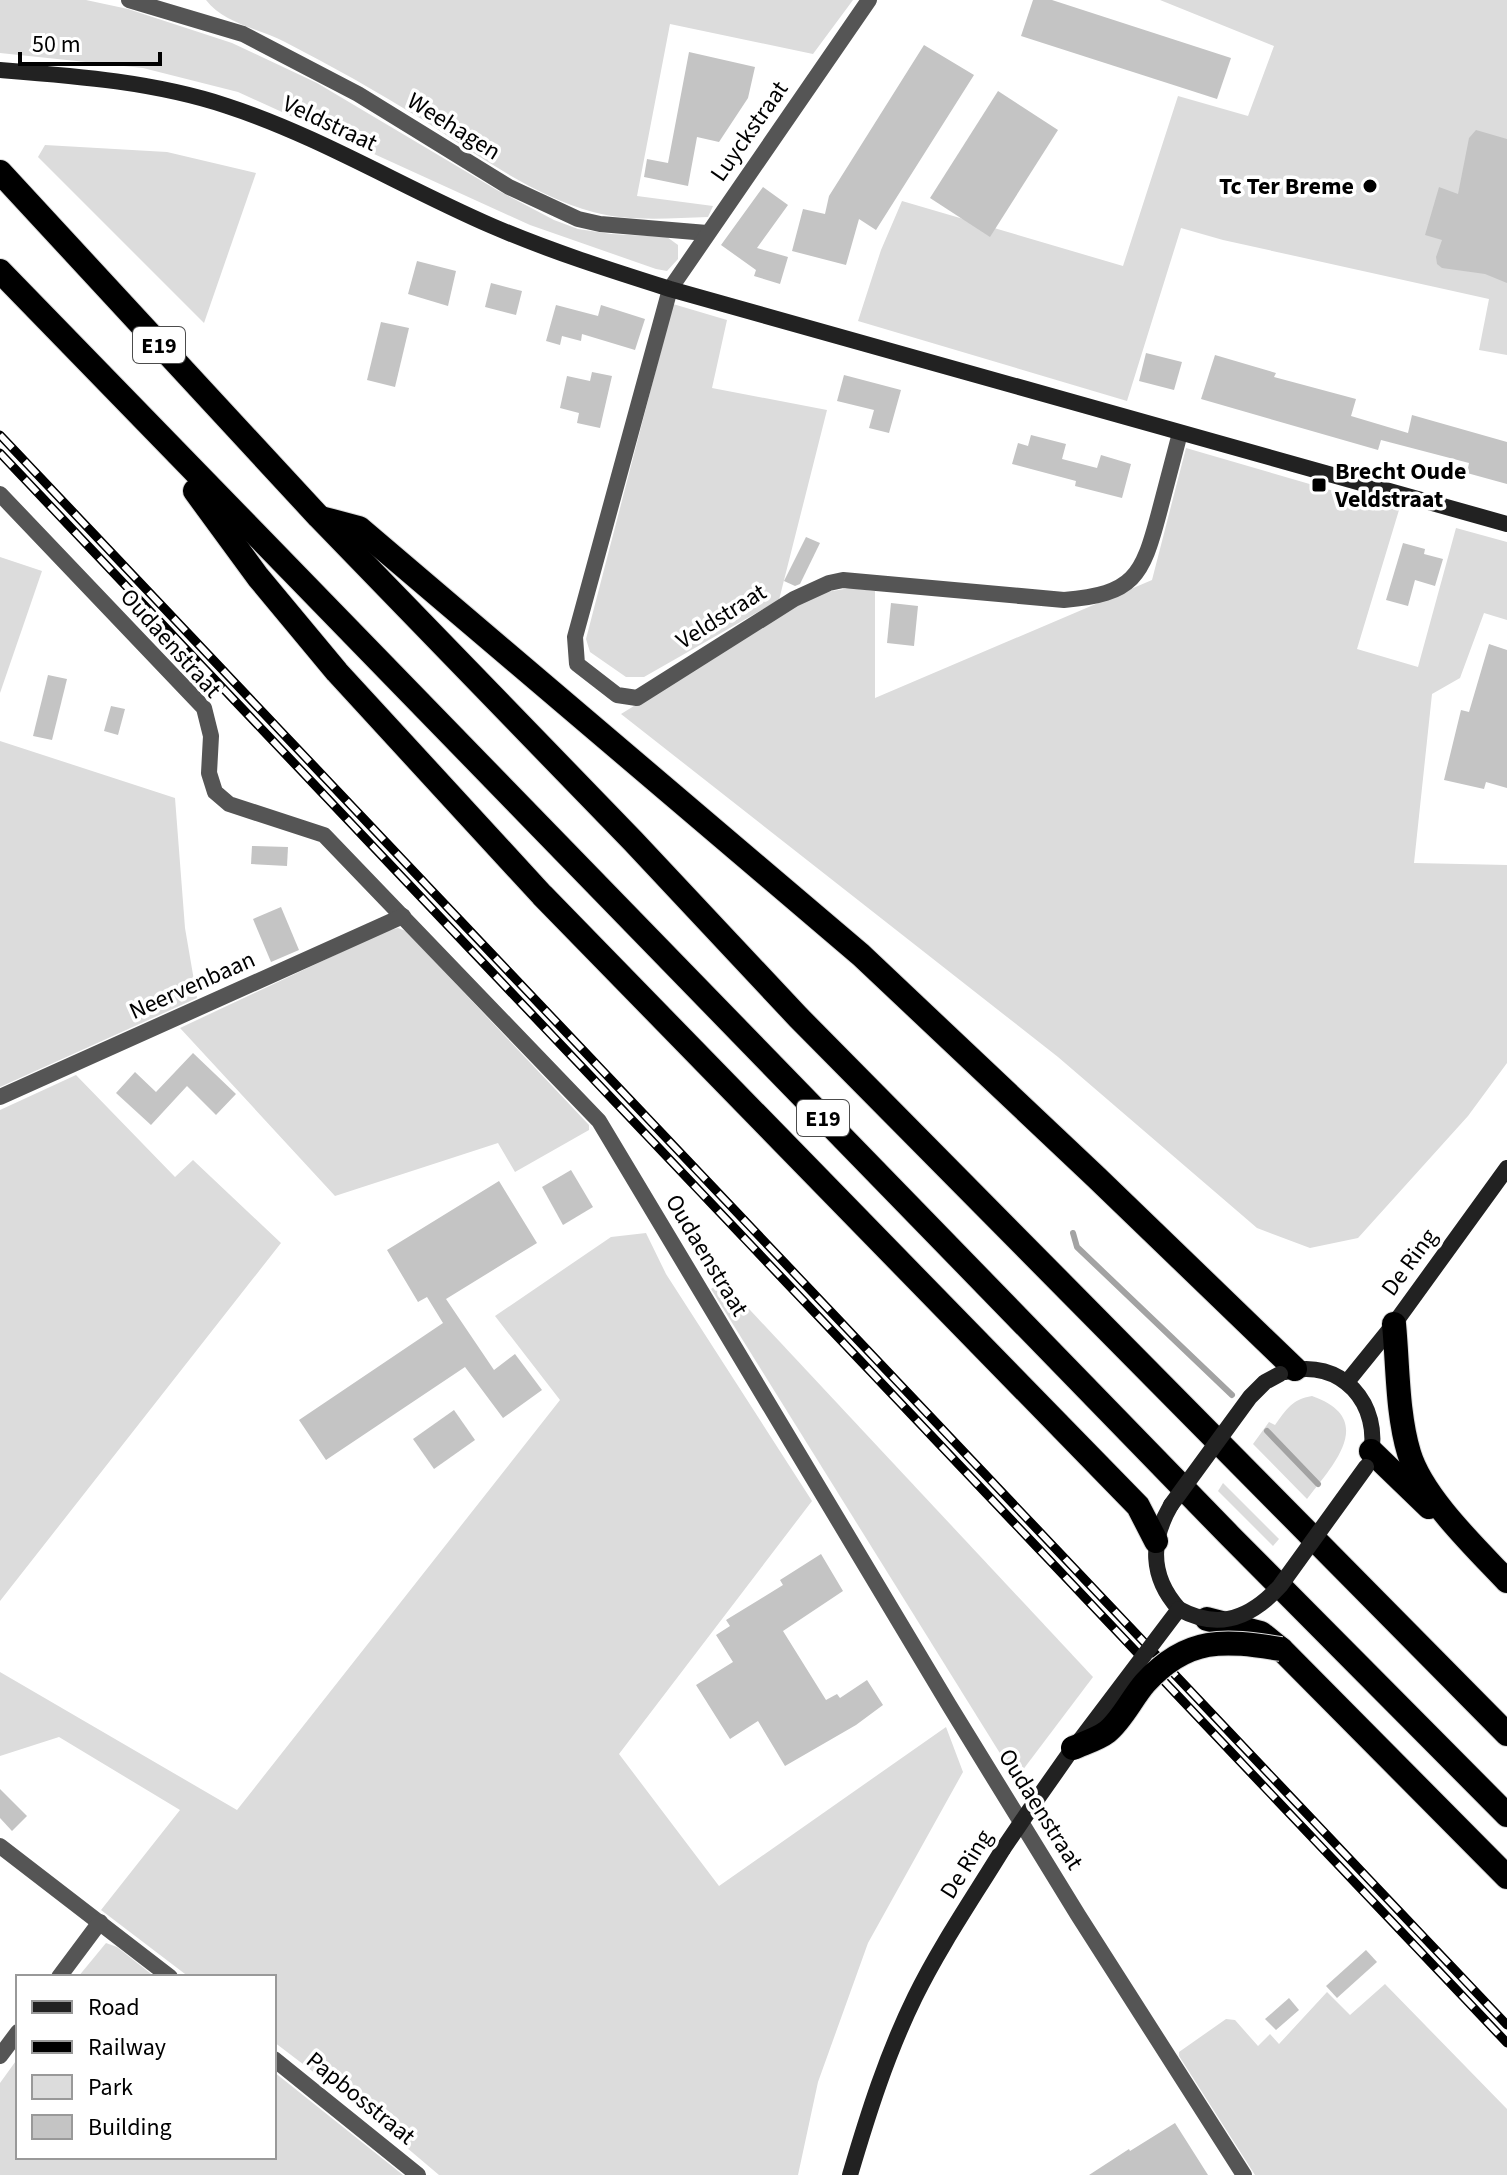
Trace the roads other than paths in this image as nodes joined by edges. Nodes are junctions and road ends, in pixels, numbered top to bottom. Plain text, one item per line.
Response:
1 (129, 0) edge
2 (869, 0) edge
3 (189, 8) edge
4 (8, 70) edge
5 (0, 172) edge
6 (707, 233) junction
7 (0, 271) edge
8 (670, 289) junction
9 (141, 418) junction
10 (1180, 433) junction
11 (0, 494) edge
12 (319, 517) junction
13 (1507, 524) edge
14 (403, 916) junction
15 (0, 1097) edge
16 (1507, 1168) edge
17 (1394, 1324) junction
18 (1287, 1372) junction
19 (1347, 1382) junction
20 (1369, 1459) junction
21 (1457, 1527) junction
22 (1156, 1541) junction
23 (1507, 1581) edge
24 (1179, 1609) junction
25 (1207, 1619) junction
26 (1281, 1649) junction
27 (1507, 1734) edge
28 (1073, 1748) junction
29 (1507, 1815) edge
30 (0, 1846) edge
31 (1507, 1877) edge
32 (100, 1922) junction
33 (60, 1975) edge
34 (167, 1975) edge
35 (16, 2035) edge
36 (0, 2056) edge
37 (276, 2061) edge
38 (418, 2175) edge
39 (850, 2175) edge
40 (1244, 2175) edge

1 - 3 street, Weehagen
2 - 6 street, Luyckstraat
3 - 6 street, Weehagen
4 - 8 main road, Veldstraat
5 - 12 highway, E19
6 - 8 street, Luyckstraat
7 - 9 highway, E19
8 - 10 main road, Veldstraat
8 - 10 street, Veldstraat
9 - 22 highway
9 - 29 highway, E19
10 - 13 main road, Veldstraat
11 - 14 street, Oudaenstraat
12 - 18 highway
12 - 27 highway, E19
14 - 15 street, Neervenbaan
14 - 40 street, Oudaenstraat
16 - 17 main road, De Ring
17 - 19 main road, De Ring
17 - 21 highway
18 - 19 main road
18 - 22 main road, bridge
19 - 20 main road
20 - 21 highway
20 - 25 main road, bridge
21 - 23 highway
22 - 24 main road
24 - 25 main road, bridge
24 - 28 main road, De Ring, bridge
25 - 26 highway, bridge
26 - 28 highway, bridge
26 - 31 highway
28 - 39 main road, De Ring, bridge
30 - 32 street
32 - 33 street
32 - 34 street
35 - 36 street
37 - 38 street, Papbosstraat

